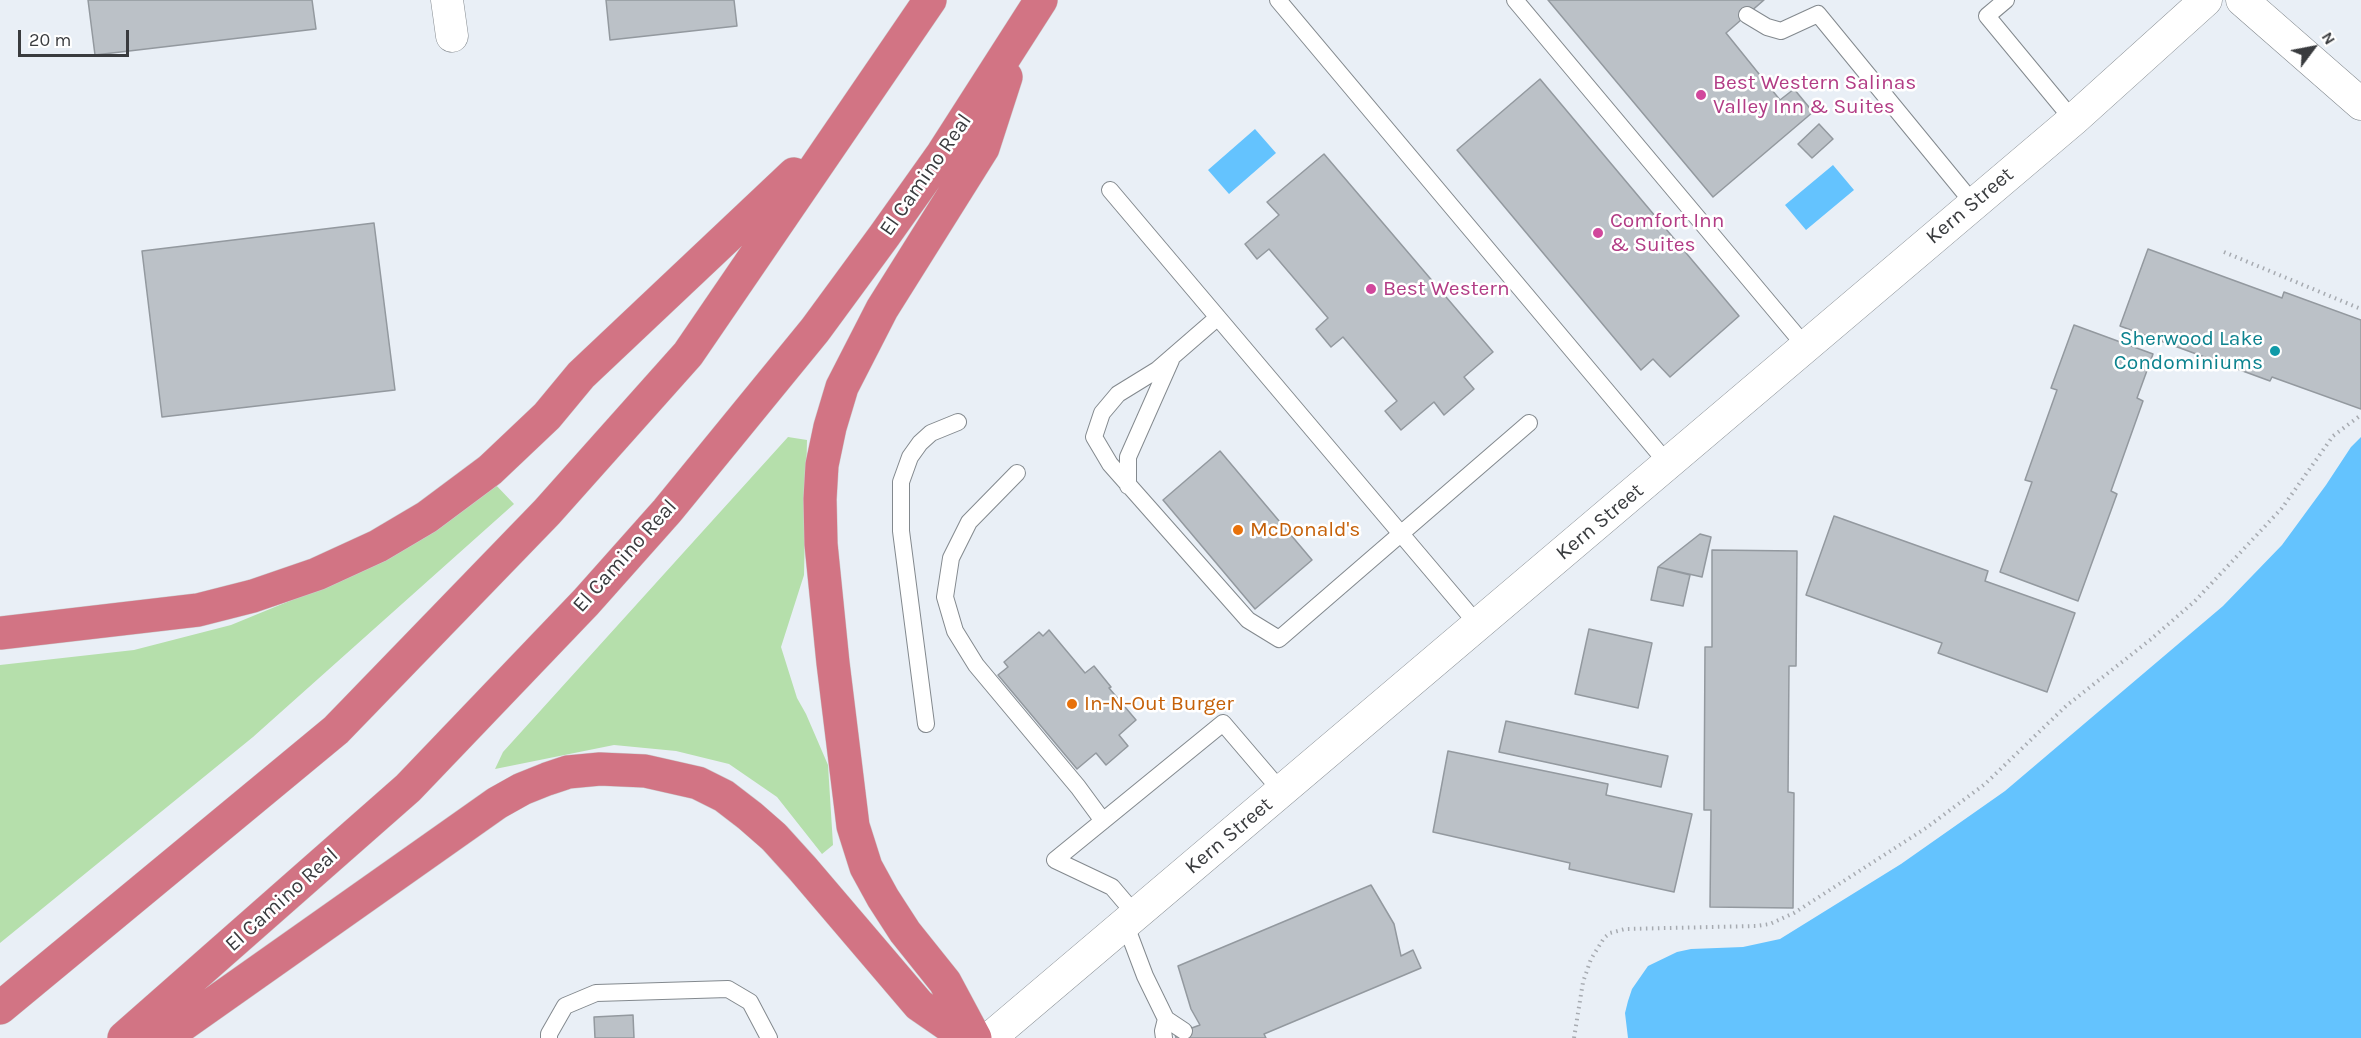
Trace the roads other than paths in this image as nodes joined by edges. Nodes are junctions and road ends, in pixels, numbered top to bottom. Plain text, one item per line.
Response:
1 (447, 0) edge
2 (930, 0) edge
3 (1041, 0) edge
4 (1278, 0) edge
5 (1515, 0) edge
6 (2006, 0) edge
7 (2206, 0) edge
8 (2242, 0) edge
9 (1747, 15) dead end
10 (1021, 33) junction
11 (452, 36) dead end
12 (2361, 104) edge
13 (2073, 120) junction
14 (839, 132) junction
15 (1110, 190) dead end
16 (1973, 203) junction
17 (1217, 318) junction
18 (1806, 347) junction
19 (1172, 356) junction
20 (958, 422) dead end
21 (1529, 423) dead end
22 (1668, 464) junction
23 (1017, 473) dead end
24 (1128, 486) junction
25 (1401, 535) junction
26 (1479, 626) junction
27 (0, 633) edge
28 (926, 724) dead end
29 (1282, 792) junction
30 (1102, 821) junction
31 (1130, 918) junction
32 (0, 1008) edge
33 (1166, 1019) junction
34 (1184, 1031) dead end
35 (124, 1038) edge
36 (164, 1038) edge
37 (549, 1038) edge
38 (769, 1038) edge
39 (967, 1038) edge
40 (975, 1038) edge
41 (990, 1038) edge
42 (1164, 1038) edge

1 - 11 street
2 - 14 highway
3 - 10 highway, El Camino Real
4 - 22 lane
5 - 18 lane
6 - 13 lane
7 - 13 street, Kern Street
8 - 12 street
9 - 16 lane
10 - 35 highway, El Camino Real
10 - 40 highway
13 - 16 street, Kern Street
14 - 27 highway
14 - 32 highway
15 - 17 lane
16 - 18 street, Kern Street
17 - 19 lane
17 - 25 lane
18 - 22 street, Kern Street
19 - 24 lane
19 - 24 lane
20 - 28 lane
21 - 25 lane
22 - 26 street, Kern Street
23 - 30 lane
24 - 25 lane
25 - 26 lane
26 - 29 street, Kern Street
29 - 30 lane
29 - 31 street, Kern Street
30 - 31 lane
31 - 33 lane
31 - 41 street, Kern Street
33 - 34 lane
33 - 42 lane
36 - 39 highway
37 - 38 lane

